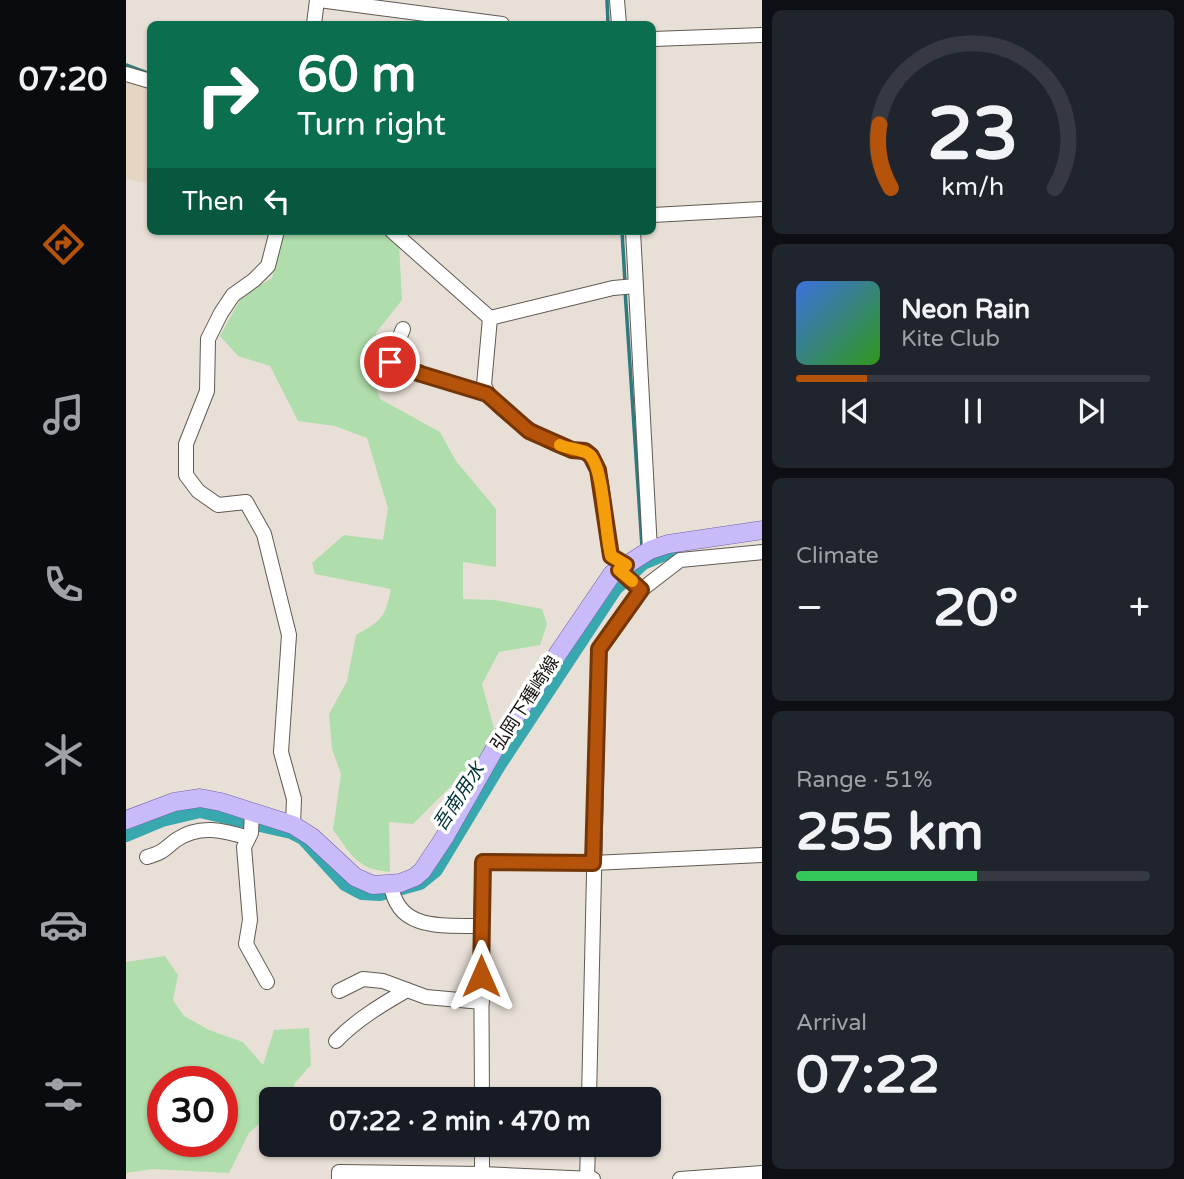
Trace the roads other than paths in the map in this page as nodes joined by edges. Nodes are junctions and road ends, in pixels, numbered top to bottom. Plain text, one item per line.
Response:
1 (318, 0) edge
2 (617, 0) edge
3 (314, 21) edge
4 (479, 21) edge
5 (618, 21) edge
6 (762, 35) edge
7 (656, 39) edge
8 (126, 74) edge
9 (147, 80) edge
10 (762, 209) edge
11 (656, 215) edge
12 (276, 235) edge
13 (397, 235) edge
14 (633, 235) edge
15 (636, 286) junction
16 (490, 318) junction
17 (403, 328) dead end
18 (487, 394) junction
19 (762, 530) edge
20 (650, 550) junction
21 (762, 552) edge
22 (626, 568) junction
23 (639, 589) junction
24 (129, 816) edge
25 (251, 825) junction
26 (293, 825) junction
27 (762, 855) edge
28 (147, 857) dead end
29 (593, 863) junction
30 (392, 891) junction
31 (481, 926) junction
32 (267, 982) dead end
33 (407, 990) junction
34 (339, 991) dead end
35 (482, 1002) junction
36 (336, 1041) dead end
37 (482, 1087) edge
38 (589, 1087) edge
39 (482, 1157) edge
40 (588, 1157) edge
41 (762, 1173) edge
42 (482, 1174) junction
43 (339, 1179) edge
44 (587, 1179) edge
45 (593, 1179) edge
46 (680, 1179) edge

1 - 3 street
1 - 4 street
2 - 5 street
6 - 7 street
8 - 9 street
10 - 11 street
12 - 26 street
13 - 16 street
14 - 15 street
15 - 16 street
15 - 20 street
16 - 18 street
17 - 18 street
18 - 22 street
19 - 20 main road, 弘岡下種崎線
20 - 22 main road, 弘岡下種崎線
21 - 23 street
22 - 23 street
22 - 30 main road, 弘岡下種崎線
23 - 29 street
24 - 25 main road
25 - 26 main road
25 - 28 street
25 - 32 street
26 - 30 main road
27 - 29 street
29 - 31 street
29 - 38 street
30 - 31 street
31 - 35 street
33 - 34 street
33 - 35 street
33 - 36 street
35 - 37 street
39 - 42 street
40 - 44 street
41 - 46 street
42 - 43 street
42 - 44 street
44 - 45 street

